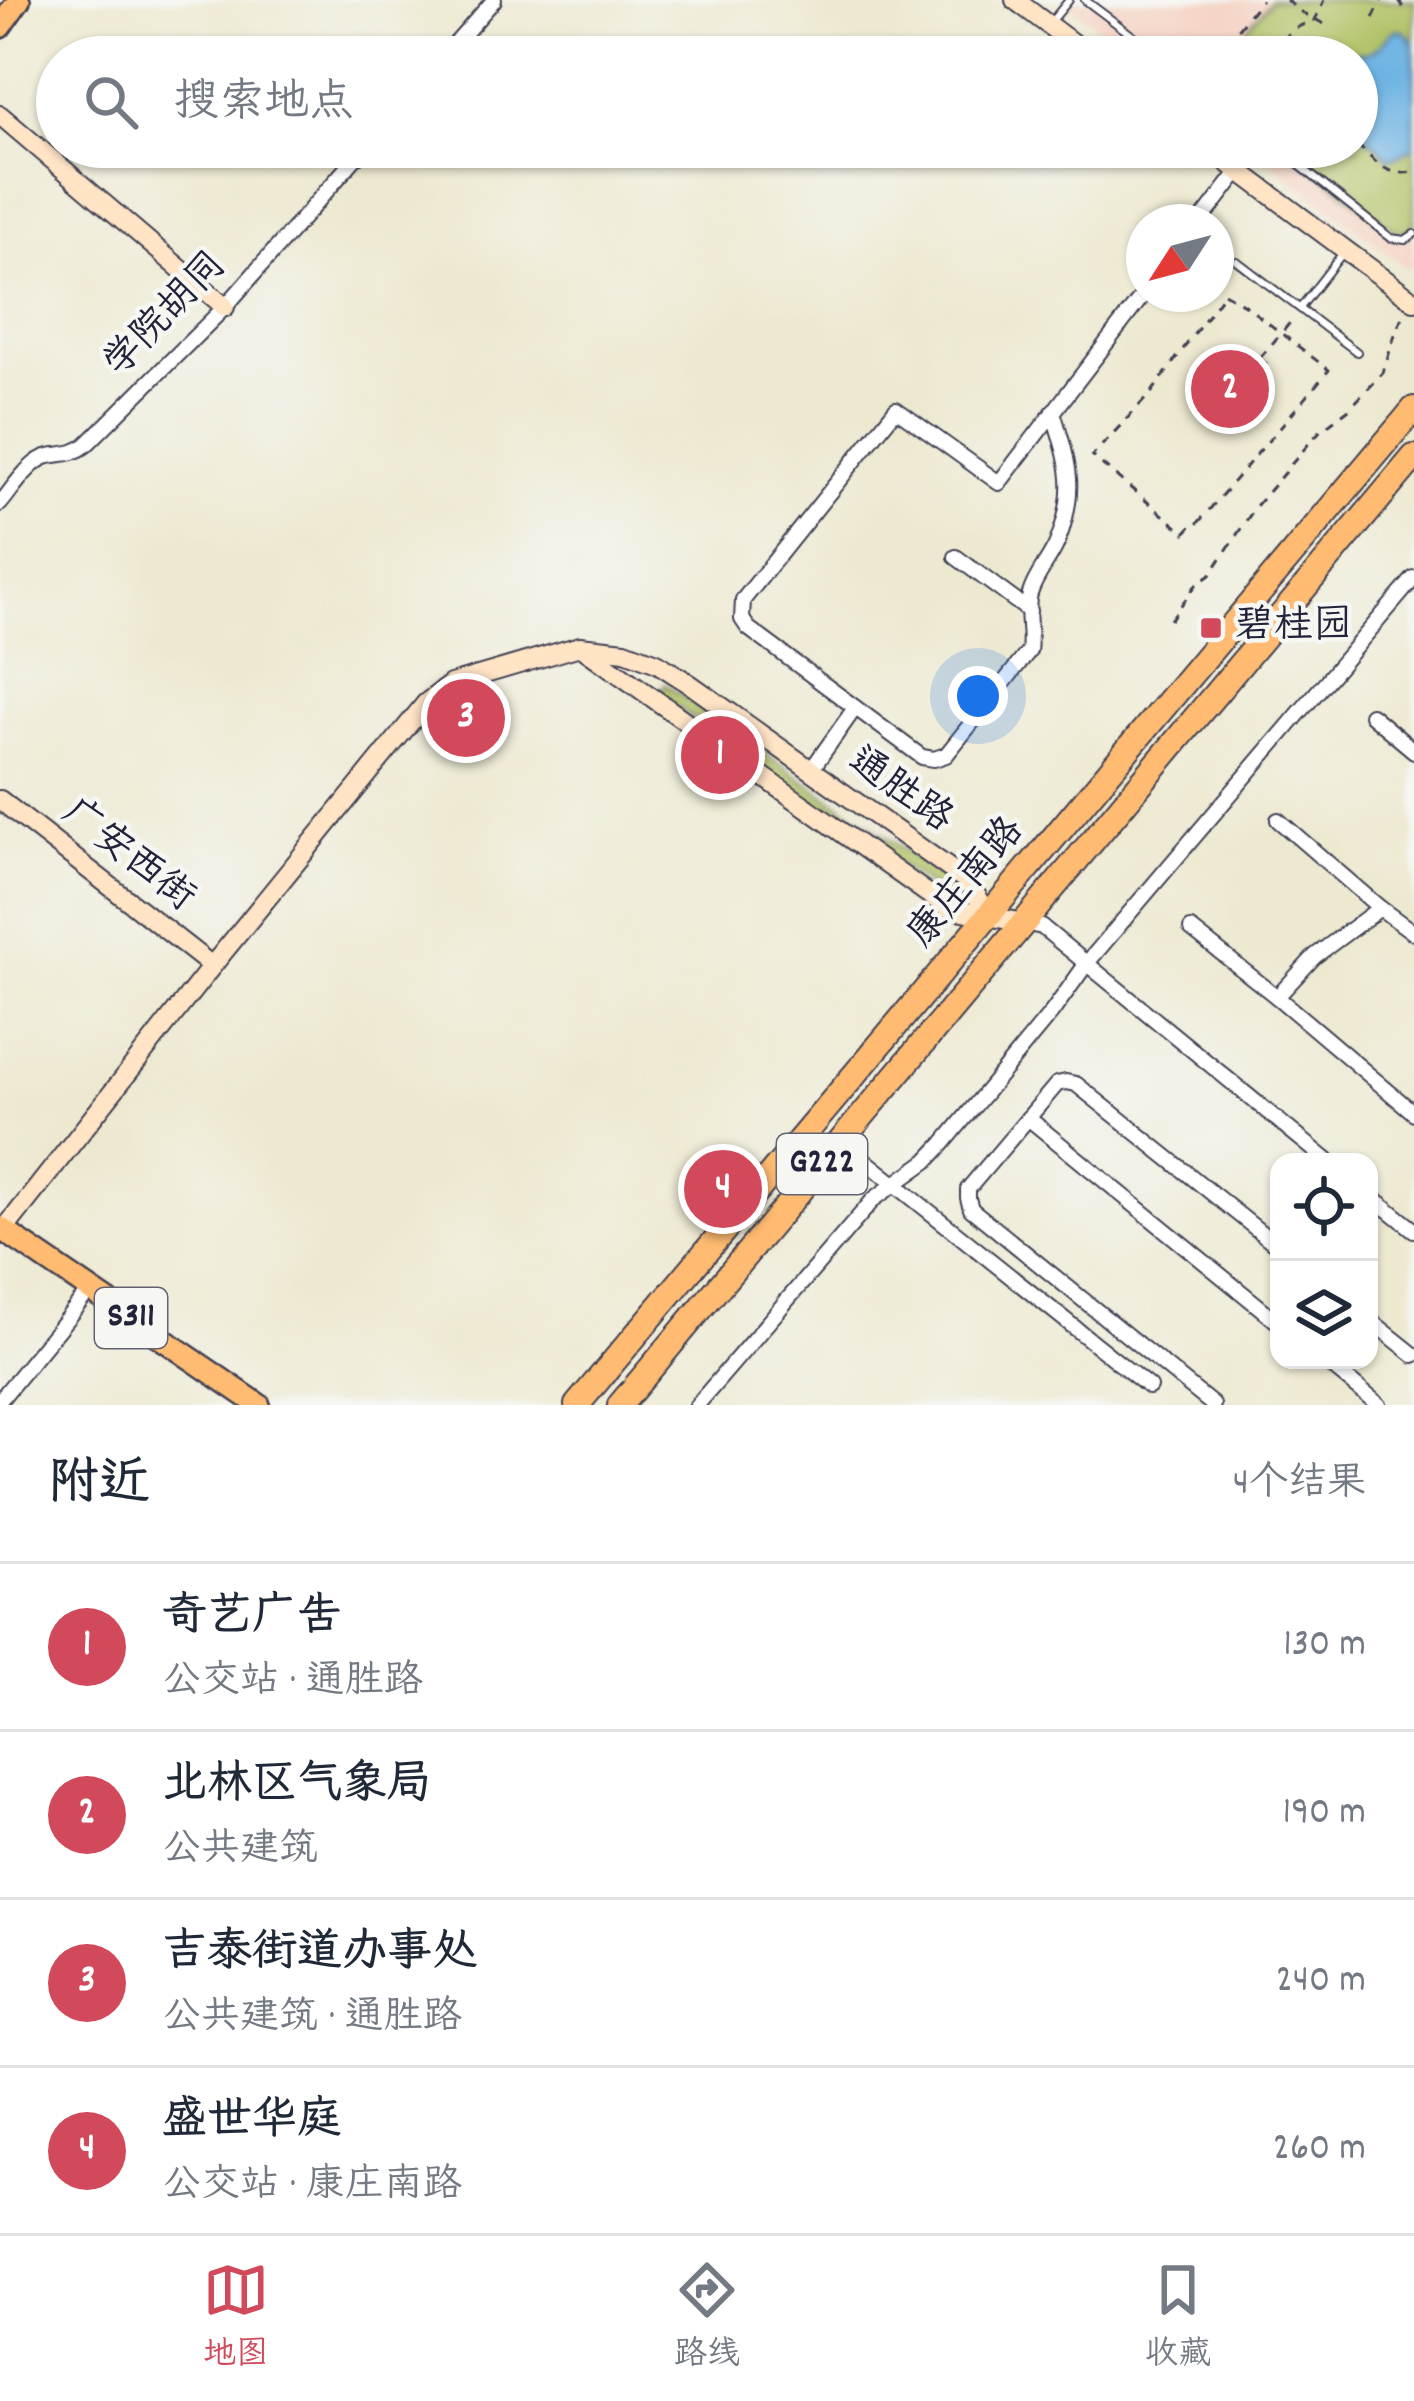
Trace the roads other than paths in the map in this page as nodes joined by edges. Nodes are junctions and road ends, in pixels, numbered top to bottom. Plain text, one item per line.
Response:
1 (19, 0) edge
2 (494, 0) edge
3 (1015, 0) edge
4 (1069, 0) edge
5 (1085, 0) edge
6 (1049, 25) junction
7 (0, 27) edge
8 (462, 36) edge
9 (1063, 36) edge
10 (1132, 36) edge
11 (0, 115) edge
12 (36, 146) edge
13 (62, 168) edge
14 (347, 168) edge
15 (1235, 168) edge
16 (1303, 168) edge
17 (1239, 171) junction
18 (1214, 204) edge
19 (1414, 234) edge
20 (1344, 250) junction
21 (1237, 260) dead end
22 (226, 307) junction
23 (1410, 307) edge
24 (1301, 309) junction
25 (1130, 312) edge
26 (1358, 352) dead end
27 (1414, 410) edge
28 (1053, 412) junction
29 (1414, 457) edge
30 (0, 504) edge
31 (956, 556) dead end
32 (1414, 578) edge
33 (1029, 611) junction
34 (580, 646) junction
35 (855, 707) junction
36 (1371, 715) dead end
37 (1414, 751) edge
38 (811, 770) junction
39 (0, 800) edge
40 (1278, 820) dead end
41 (1380, 908) junction
42 (989, 915) junction
43 (1024, 922) junction
44 (1191, 929) dead end
45 (1414, 933) edge
46 (1088, 963) junction
47 (212, 966) junction
48 (1277, 997) junction
49 (1414, 1113) edge
50 (1028, 1118) junction
51 (841, 1141) junction
52 (1318, 1153) edge
53 (893, 1183) junction
54 (1378, 1202) edge
55 (2, 1229) edge
56 (1414, 1231) edge
57 (1270, 1240) edge
58 (90, 1290) junction
59 (1270, 1316) edge
60 (1378, 1326) edge
61 (1414, 1355) edge
62 (1335, 1369) edge
63 (1149, 1387) dead end
64 (0, 1400) edge
65 (248, 1402) edge
66 (577, 1405) edge
67 (620, 1405) edge
68 (697, 1405) edge
69 (1214, 1405) edge
70 (1379, 1405) edge

1 - 7 main road
2 - 8 street
3 - 6 street
4 - 6 lane
5 - 10 lane
6 - 9 street
11 - 12 street
13 - 22 street
14 - 22 street, 学院胡同
15 - 17 street
16 - 19 lane
17 - 18 street
17 - 20 street
20 - 23 street
20 - 24 lane
21 - 24 lane
22 - 30 street, 学院胡同
24 - 26 lane
25 - 28 street
27 - 42 highway, 康庄南路 / G222
28 - 33 street
28 - 35 street
29 - 43 highway, 康庄南路 / G222
31 - 33 street
32 - 46 street
33 - 35 street
34 - 38 street, 通胜路
34 - 42 street, 通胜路
34 - 47 street, 通胜路
35 - 38 street
36 - 37 street
38 - 42 street, 通胜路
39 - 47 street, 广安西街
40 - 41 street
41 - 45 street
41 - 48 street
42 - 43 street
42 - 66 highway, 康庄南路 / G222
43 - 46 street
43 - 51 highway, 康庄南路 / G222
44 - 48 street
46 - 52 street
46 - 53 street
47 - 55 street, 通胜路
48 - 49 street
50 - 57 street
50 - 59 street
50 - 69 street
51 - 53 street
51 - 67 highway, 康庄南路 / G222
53 - 63 street
53 - 68 street
54 - 56 street
55 - 58 main road, S311
58 - 64 street
58 - 65 main road, S311
60 - 61 street
62 - 70 street

